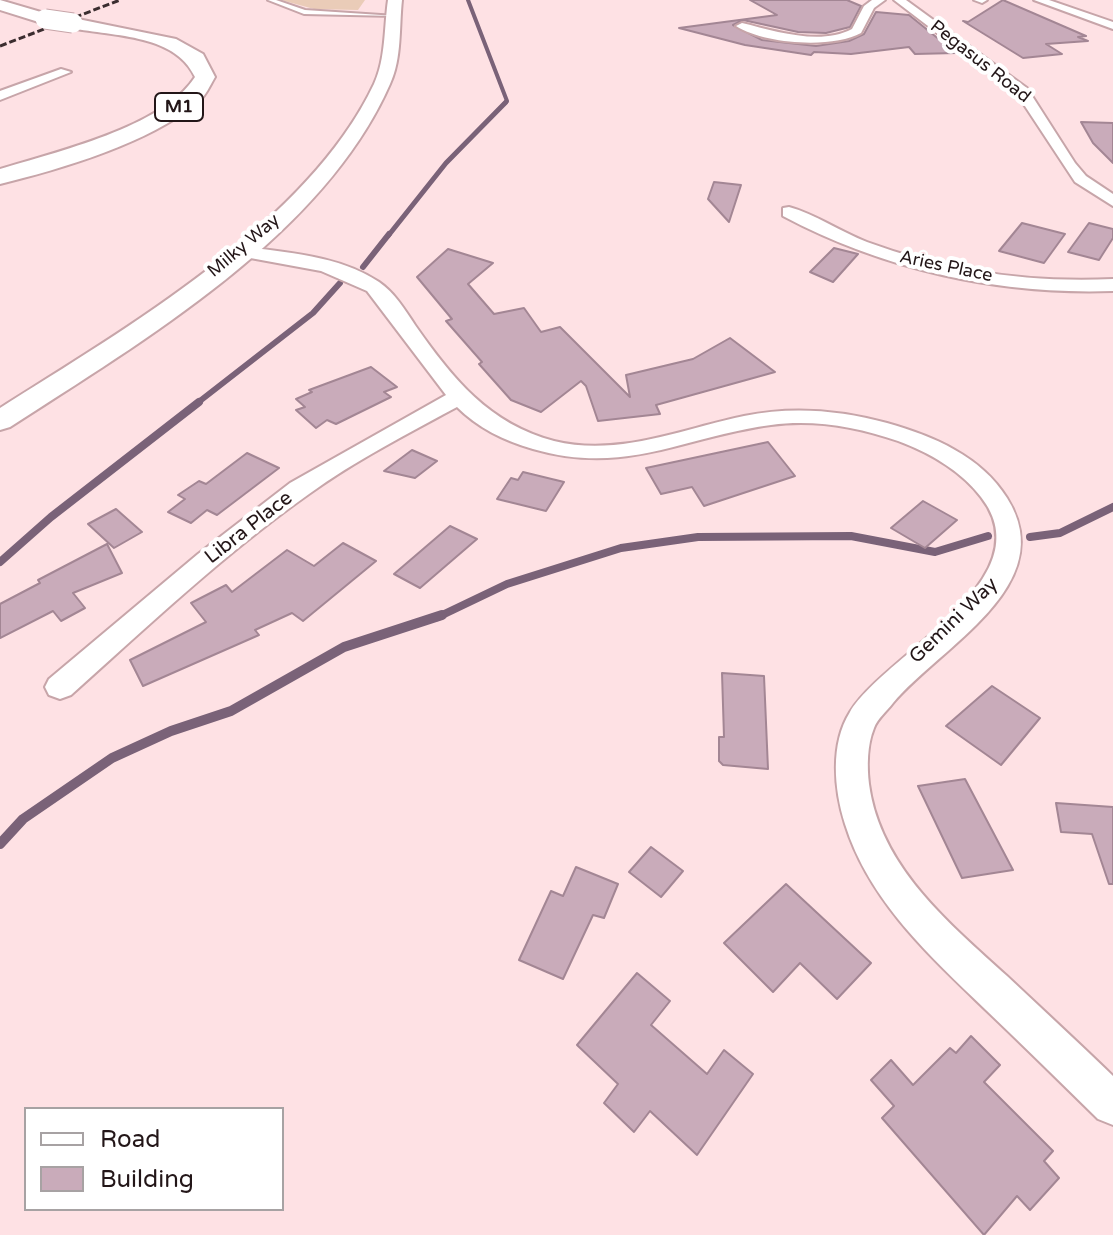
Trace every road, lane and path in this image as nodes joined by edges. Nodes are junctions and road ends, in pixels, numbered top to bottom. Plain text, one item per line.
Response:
1 (271, 0) edge
2 (880, 0) edge
3 (899, 0) edge
4 (1039, 0) edge
5 (0, 5) edge
6 (394, 8) edge
7 (742, 26) dead end
8 (1113, 26) edge
9 (65, 72) dead end
10 (0, 96) edge
11 (0, 177) edge
12 (1113, 201) edge
13 (789, 212) dead end
14 (240, 251) junction
15 (1113, 285) edge
16 (457, 398) junction
17 (0, 421) edge
18 (60, 687) dead end
19 (1113, 1104) edge

1 - 6 lane
2 - 7 street
3 - 12 street, Pegasus Road
4 - 8 street
5 - 11 highway, M1, bridge
6 - 14 street, Milky Way
9 - 10 street
13 - 15 street, Aries Place
14 - 16 street, Gemini Way
14 - 17 street, Milky Way
16 - 18 street, Libra Place
16 - 19 street, Gemini Way

